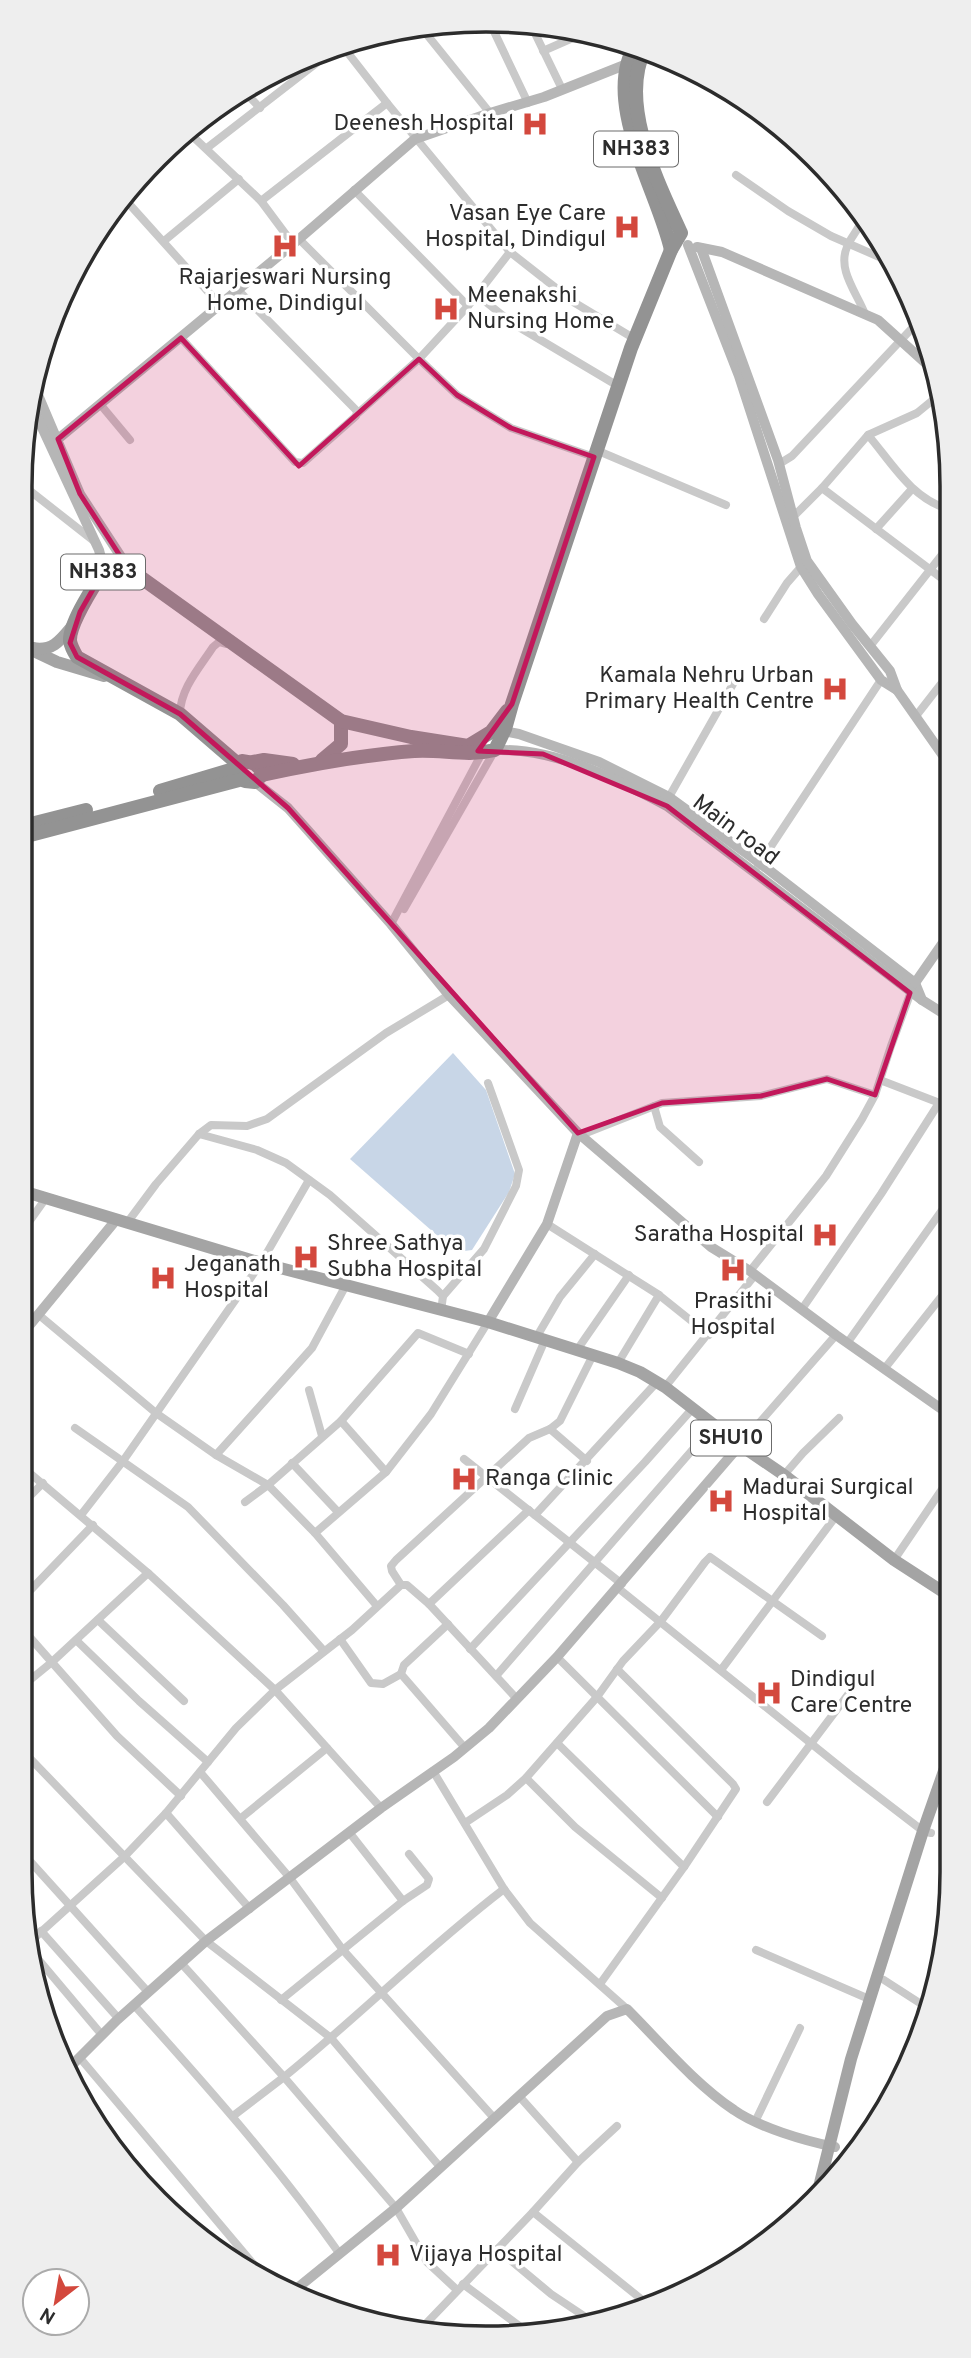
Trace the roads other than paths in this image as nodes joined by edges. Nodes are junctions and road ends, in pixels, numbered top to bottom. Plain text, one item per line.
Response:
1 (494, 32) edge
2 (535, 34) edge
3 (427, 35) edge
4 (570, 39) edge
5 (543, 51) junction
6 (348, 53) edge
7 (631, 56) edge
8 (641, 60) edge
9 (627, 64) junction
10 (314, 65) edge
11 (562, 89) junction
12 (250, 97) edge
13 (387, 103) junction
14 (528, 103) junction
15 (260, 108) junction
16 (491, 113) junction
17 (194, 137) edge
18 (415, 139) junction
19 (207, 148) junction
20 (736, 175) dead end
21 (239, 179) junction
22 (354, 190) junction
23 (261, 201) junction
24 (129, 204) edge
25 (859, 228) edge
26 (678, 237) junction
27 (164, 241) junction
28 (296, 242) junction
29 (848, 243) junction
30 (701, 248) junction
31 (510, 252) junction
32 (877, 256) edge
33 (238, 290) junction
34 (475, 294) junction
35 (220, 304) junction
36 (468, 306) junction
37 (865, 314) junction
38 (911, 330) edge
39 (181, 338) junction
40 (635, 340) junction
41 (902, 340) junction
42 (921, 358) edge
43 (419, 359) junction
44 (618, 386) junction
45 (40, 399) edge
46 (932, 401) edge
47 (100, 404) junction
48 (357, 414) junction
49 (37, 415) edge
50 (868, 435) junction
51 (58, 439) junction
52 (130, 440) dead end
53 (595, 454) junction
54 (779, 464) junction
55 (822, 488) junction
56 (912, 489) junction
57 (32, 492) edge
58 (726, 505) dead end
59 (940, 506) edge
60 (793, 517) junction
61 (876, 529) junction
62 (96, 543) junction
63 (940, 558) edge
64 (801, 567) junction
65 (129, 569) junction
66 (104, 570) junction
67 (932, 570) junction
68 (940, 576) edge
69 (764, 619) dead end
70 (76, 621) junction
71 (871, 645) junction
72 (32, 648) edge
73 (32, 650) edge
74 (274, 673) junction
75 (737, 677) dead end
76 (881, 680) junction
77 (117, 681) junction
78 (940, 685) edge
79 (897, 690) junction
80 (180, 714) junction
81 (916, 716) junction
82 (341, 721) junction
83 (498, 731) junction
84 (217, 746) junction
85 (940, 751) edge
86 (489, 752) junction
87 (313, 764) junction
88 (248, 772) junction
89 (204, 778) junction
90 (669, 797) junction
91 (32, 824) edge
92 (32, 834) edge
93 (757, 867) junction
94 (391, 924) junction
95 (940, 947) edge
96 (912, 988) junction
97 (449, 995) junction
98 (940, 1010) edge
99 (880, 1080) junction
100 (488, 1083) dead end
101 (875, 1096) junction
102 (939, 1103) joint
103 (654, 1106) junction
104 (199, 1134) junction
105 (580, 1134) junction
106 (699, 1162) dead end
107 (309, 1180) junction
108 (32, 1194) edge
109 (46, 1198) junction
110 (940, 1213) edge
111 (32, 1218) edge
112 (122, 1222) junction
113 (547, 1224) junction
114 (595, 1254) junction
115 (261, 1263) junction
116 (753, 1273) junction
117 (629, 1276) junction
118 (346, 1285) junction
119 (659, 1295) junction
120 (443, 1296) junction
121 (940, 1298) edge
122 (802, 1309) junction
123 (441, 1311) junction
124 (38, 1315) junction
125 (32, 1322) edge
126 (488, 1322) junction
127 (709, 1335) junction
128 (836, 1335) junction
129 (540, 1339) junction
130 (848, 1342) junction
131 (577, 1350) junction
132 (469, 1354) junction
133 (593, 1355) junction
134 (618, 1363) junction
135 (885, 1368) junction
136 (661, 1385) junction
137 (309, 1390) dead end
138 (940, 1406) edge
139 (693, 1408) junction
140 (515, 1409) dead end
141 (156, 1413) junction
142 (839, 1418) dead end
143 (341, 1421) junction
144 (714, 1425) junction
145 (75, 1428) dead end
146 (550, 1429) junction
147 (322, 1436) junction
148 (740, 1445) junction
149 (216, 1455) junction
150 (464, 1459) dead end
151 (123, 1461) junction
152 (587, 1461) junction
153 (292, 1463) junction
154 (386, 1472) junction
155 (32, 1474) edge
156 (784, 1475) junction
157 (484, 1477) junction
158 (43, 1483) junction
159 (268, 1485) junction
160 (940, 1492) edge
161 (32, 1494) edge
162 (245, 1502) dead end
163 (338, 1512) junction
164 (532, 1513) junction
165 (81, 1515) junction
166 (836, 1516) junction
167 (93, 1525) junction
168 (315, 1533) junction
169 (569, 1542) junction
170 (894, 1560) junction
171 (596, 1563) junction
172 (148, 1573) junction
173 (401, 1585) junction
174 (620, 1586) junction
175 (32, 1588) edge
176 (940, 1590) edge
177 (773, 1601) junction
178 (429, 1604) junction
179 (377, 1606) junction
180 (98, 1620) junction
181 (661, 1621) junction
182 (448, 1624) junction
183 (822, 1636) dead end
184 (340, 1639) junction
185 (32, 1640) edge
186 (76, 1640) junction
187 (470, 1649) junction
188 (324, 1651) junction
189 (557, 1657) junction
190 (52, 1662) junction
191 (617, 1669) junction
192 (721, 1670) junction
193 (401, 1674) junction
194 (496, 1676) junction
195 (32, 1678) edge
196 (853, 1688) dead end
197 (275, 1690) junction
198 (597, 1697) junction
199 (517, 1699) junction
200 (184, 1701) dead end
201 (557, 1743) junction
202 (811, 1743) junction
203 (327, 1748) junction
204 (465, 1748) junction
205 (32, 1761) edge
206 (208, 1762) junction
207 (433, 1770) junction
208 (200, 1772) junction
209 (526, 1778) junction
210 (940, 1788) edge
211 (181, 1796) junction
212 (940, 1801) edge
213 (767, 1802) dead end
214 (381, 1808) junction
215 (166, 1813) junction
216 (718, 1816) junction
217 (241, 1818) junction
218 (465, 1823) junction
219 (349, 1832) junction
220 (927, 1832) junction
221 (409, 1854) dead end
222 (124, 1857) junction
223 (32, 1864) edge
224 (684, 1867) junction
225 (290, 1878) junction
226 (504, 1889) junction
227 (662, 1898) junction
228 (402, 1901) junction
229 (69, 1907) junction
230 (250, 1909) junction
231 (41, 1931) junction
232 (36, 1936) edge
233 (206, 1941) junction
234 (343, 1950) junction
235 (756, 1950) dead end
236 (40, 1961) edge
237 (181, 1963) junction
238 (884, 1980) junction
239 (600, 1984) junction
240 (148, 1992) junction
241 (382, 1993) junction
242 (869, 1999) junction
243 (281, 2000) junction
244 (920, 2003) edge
245 (134, 2005) junction
246 (627, 2010) junction
247 (119, 2019) junction
248 (800, 2028) dead end
249 (102, 2035) junction
250 (331, 2038) junction
251 (80, 2058) junction
252 (74, 2064) edge
253 (284, 2077) junction
254 (519, 2096) junction
255 (233, 2116) junction
256 (494, 2118) junction
257 (755, 2122) junction
258 (617, 2126) dead end
259 (832, 2147) junction
260 (578, 2162) junction
261 (440, 2167) junction
262 (829, 2170) edge
263 (822, 2177) edge
264 (396, 2208) junction
265 (533, 2212) junction
266 (498, 2249) junction
267 (340, 2253) junction
268 (252, 2262) edge
269 (299, 2286) edge
270 (460, 2287) junction
271 (641, 2299) edge
272 (584, 2316) edge
273 (426, 2323) edge
274 (518, 2326) edge

1 - 14 street
2 - 5 street
3 - 16 street
4 - 5 street
5 - 11 street
6 - 13 street
7 - 9 highway, NH383
8 - 26 highway, NH383
9 - 11 street
9 - 26 highway, NH383
10 - 15 street
11 - 14 street
12 - 15 street
13 - 18 street
13 - 23 street
14 - 16 street
15 - 19 street
16 - 18 street
17 - 19 street
18 - 22 street
18 - 31 street
19 - 21 street
20 - 29 street
21 - 23 street
21 - 27 street
22 - 28 street
22 - 36 street
23 - 28 street
24 - 27 street
25 - 29 street
26 - 30 street
26 - 40 highway, NH383
26 - 64 street
27 - 35 street
28 - 33 street
28 - 43 street
29 - 32 street
29 - 37 street
30 - 37 street
30 - 54 street
31 - 34 street
31 - 40 street
33 - 35 street
33 - 48 street
34 - 36 street
34 - 44 street
35 - 39 street
36 - 43 street
37 - 41 street
38 - 41 street
39 - 47 street
39 - 48 street
40 - 44 highway, NH383
41 - 42 street
41 - 54 street
43 - 48 street
43 - 53 street
44 - 53 highway, NH383
45 - 51 street
46 - 50 street
47 - 51 street
47 - 52 street
49 - 62 street
50 - 55 street
50 - 56 street
51 - 65 street
53 - 58 street
53 - 83 highway, NH383
54 - 60 street
55 - 60 street
55 - 61 street
56 - 59 street
56 - 61 street
57 - 62 street
60 - 71 street
61 - 67 street
62 - 66 street
63 - 67 street
64 - 69 street
64 - 76 street
65 - 66 highway, NH383
65 - 74 highway, NH383
66 - 70 highway, NH383
67 - 68 street
67 - 71 street
70 - 72 main road
70 - 77 highway, NH383
71 - 79 street
73 - 77 main road
74 - 80 street
74 - 82 highway, NH383
75 - 90 street
76 - 79 street
76 - 93 street
77 - 80 highway, NH383
78 - 81 street
79 - 81 street
80 - 84 highway, NH383
81 - 85 street
82 - 83 highway, NH383
82 - 87 highway
83 - 86 highway, NH383
83 - 90 street, Main road
84 - 88 highway, NH383
84 - 89 highway
86 - 87 highway
86 - 93 street, Main road
86 - 94 street
86 - 94 street
87 - 88 highway
88 - 89 highway
88 - 92 highway
88 - 94 street
89 - 91 highway
90 - 93 street, Main road
93 - 96 street, Main road
94 - 97 street
95 - 96 street
96 - 98 street
96 - 99 street
97 - 104 street
97 - 105 street
99 - 101 street
99 - 102 street
100 - 120 street
101 - 103 street
101 - 116 street
102 - 122 street
103 - 105 street
103 - 106 street
104 - 107 street
104 - 112 street
105 - 113 street
105 - 116 street
107 - 115 street
107 - 120 street
108 - 109 main road, SHU10
109 - 111 street
109 - 112 main road, SHU10
110 - 130 street
112 - 115 main road, SHU10
112 - 124 street
113 - 114 street
113 - 126 street
114 - 117 street
114 - 129 street
115 - 118 main road, SHU10
115 - 141 street
116 - 122 street
116 - 127 street
117 - 119 street
117 - 131 street
118 - 123 main road, SHU10
118 - 149 street
119 - 127 street
119 - 134 street
120 - 123 street
121 - 135 street
122 - 128 street
123 - 126 main road, SHU10
124 - 125 street
124 - 141 street
126 - 129 main road, SHU10
126 - 132 street
127 - 136 street
128 - 130 street
128 - 148 street
129 - 131 main road, SHU10
129 - 140 street
130 - 135 street
131 - 133 main road, SHU10
132 - 143 street
132 - 154 street
133 - 134 main road, SHU10
133 - 146 street
134 - 136 main road, SHU10
135 - 138 street
136 - 139 main road, SHU10
136 - 152 street
137 - 147 street
139 - 144 main road, SHU10
139 - 169 street
141 - 149 street
141 - 151 street
142 - 156 street
143 - 147 street
143 - 154 street
144 - 148 main road, SHU10
144 - 171 street
145 - 151 street
146 - 152 street
146 - 157 street
147 - 153 street
148 - 156 main road, SHU10
148 - 174 street
149 - 159 street
150 - 157 street
151 - 165 street
151 - 188 street
152 - 164 street
153 - 159 street
153 - 163 street
154 - 163 street
155 - 158 street
156 - 166 main road, SHU10
157 - 164 street
157 - 173 street
158 - 161 street
158 - 165 street
159 - 162 street
159 - 168 street
160 - 170 street
163 - 168 street
164 - 169 street
164 - 178 street
165 - 167 street
166 - 170 main road, SHU10
166 - 177 street
167 - 172 street
167 - 175 street
168 - 179 street
169 - 171 street
169 - 187 street
170 - 176 main road, SHU10
171 - 174 street
171 - 194 street
172 - 180 street
172 - 197 street
173 - 178 street
173 - 179 street
174 - 181 street
174 - 189 street
177 - 181 street
177 - 183 street
177 - 192 street
178 - 182 street
179 - 184 street
180 - 186 street
180 - 200 street
181 - 191 street
181 - 192 street
182 - 187 street
182 - 193 street
184 - 188 street
184 - 193 street
185 - 190 street
186 - 190 street
186 - 206 street
187 - 194 street
188 - 197 street
189 - 198 street
189 - 199 street
190 - 195 street
190 - 211 street
191 - 198 street
191 - 216 street
192 - 202 street
193 - 204 street
194 - 199 street
196 - 202 street
197 - 203 street
197 - 206 street
198 - 201 street
198 - 216 street
199 - 204 street
201 - 209 street
201 - 224 street
202 - 213 street
202 - 220 street
203 - 214 street
203 - 217 street
204 - 207 street
205 - 222 street
206 - 208 street
207 - 214 street
207 - 218 street
208 - 211 street
208 - 217 street
209 - 218 street
209 - 227 street
210 - 220 main road
211 - 215 street
212 - 220 main road
214 - 219 street
215 - 222 street
215 - 230 street
216 - 224 street
217 - 225 street
218 - 226 street
219 - 225 street
219 - 228 street
220 - 238 main road
220 - 242 main road
221 - 228 street
222 - 229 street
222 - 233 street
223 - 229 street
224 - 227 street
225 - 230 street
225 - 234 street
226 - 239 street
226 - 241 street
227 - 239 street
228 - 234 street
229 - 231 street
229 - 240 street
230 - 233 street
231 - 232 street
231 - 247 street
233 - 237 street
233 - 243 street
234 - 241 street
234 - 243 street
235 - 242 street
236 - 249 street
237 - 240 street
237 - 253 street
238 - 244 street
238 - 259 main road
239 - 246 street
240 - 245 street
241 - 250 street
241 - 256 street
242 - 259 main road
243 - 250 street
245 - 247 street
245 - 255 street
246 - 254 street
246 - 257 street
247 - 249 street
248 - 257 street
249 - 251 street
250 - 253 street
250 - 261 street
251 - 252 street
251 - 268 street
253 - 255 street
253 - 264 street
254 - 256 street
254 - 260 street
255 - 267 street
256 - 261 street
257 - 259 street
258 - 260 street
259 - 262 main road
259 - 263 main road
260 - 265 street
261 - 264 street
264 - 267 street
264 - 270 street
265 - 266 street
265 - 271 street
266 - 270 street
266 - 272 street
267 - 269 street
270 - 273 street
270 - 274 street

